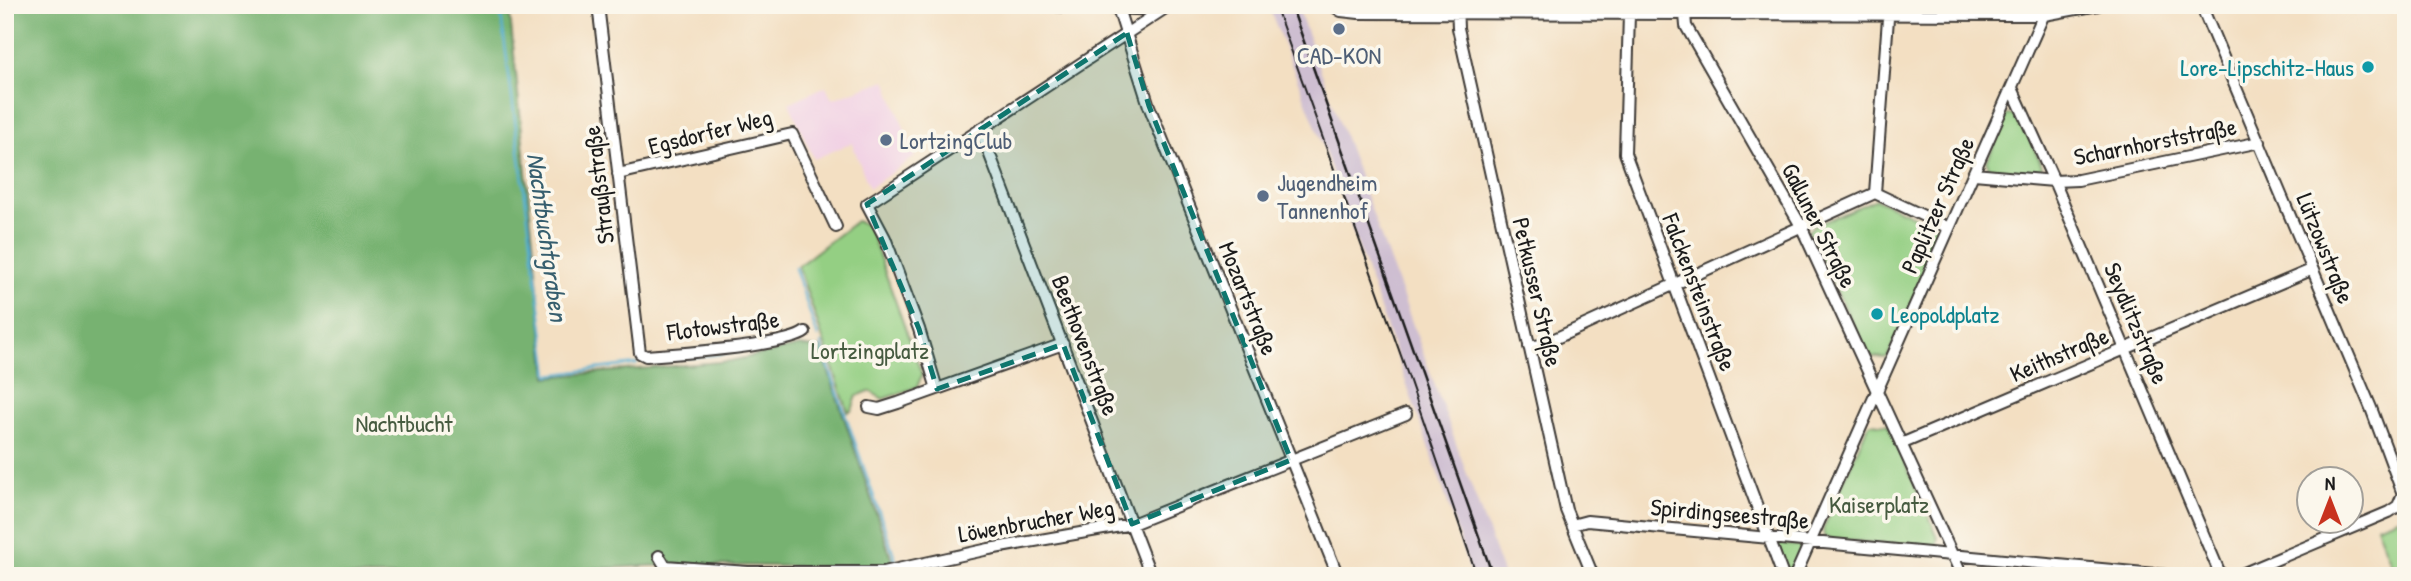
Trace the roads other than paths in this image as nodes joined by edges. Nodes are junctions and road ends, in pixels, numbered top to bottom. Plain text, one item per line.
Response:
1 (598, 5) edge
2 (1028, 5) edge
3 (1332, 5) edge
4 (2098, 5) edge
5 (2202, 5) edge
6 (1118, 6) edge
7 (1166, 7) edge
8 (1456, 9) edge
9 (1653, 10) edge
10 (1888, 10) edge
11 (2046, 10) edge
12 (1629, 14) junction
13 (1685, 14) junction
14 (1127, 33) junction
15 (2012, 88) junction
16 (980, 129) junction
17 (2260, 142) junction
18 (618, 174) junction
19 (1974, 174) junction
20 (2054, 181) junction
21 (1875, 193) junction
22 (1801, 226) junction
23 (836, 228) dead end
24 (1949, 228) junction
25 (2312, 270) junction
26 (1675, 284) junction
27 (805, 332) dead end
28 (1063, 344) junction
29 (1529, 347) junction
30 (2125, 349) junction
31 (646, 356) joint
32 (937, 389) junction
33 (1877, 390) junction
34 (869, 407) dead end
35 (1406, 414) dead end
36 (1901, 444) junction
37 (1291, 460) junction
38 (1132, 524) junction
39 (1572, 525) junction
40 (1769, 538) junction
41 (1810, 542) junction
42 (1952, 555) junction
43 (659, 556) dead end
44 (1152, 576) edge
45 (1338, 576) edge
46 (1593, 576) edge
47 (1783, 576) edge
48 (1795, 576) edge
49 (1962, 576) edge
50 (2177, 576) edge
51 (2221, 576) edge
52 (2237, 576) edge

1 - 18 street, Straußstraße
2 - 6 street
3 - 8 street
4 - 11 street
5 - 17 street, Lützowstraße
6 - 7 street
6 - 14 street, Mozartstraße
7 - 14 street
8 - 12 street
8 - 29 street, Petkusser Straße
9 - 12 street
9 - 13 street
10 - 11 street
10 - 13 street
10 - 21 street
11 - 15 street, Paplitzer Straße
12 - 26 street, Falckensteinstraße
13 - 22 street, Galluner Straße
14 - 16 street
14 - 37 street, Mozartstraße
15 - 19 street, Paplitzer Straße
15 - 20 street, Seydlitzstraße
16 - 28 street, Beethovenstraße
16 - 32 street
17 - 20 street, Scharnhorststraße
17 - 25 street, Lützowstraße
18 - 23 street, Egsdorfer Weg
18 - 31 street, Straußstraße
19 - 20 street, Scharnhorststraße
19 - 24 street, Paplitzer Straße
20 - 30 street, Seydlitzstraße
21 - 22 street
21 - 24 street
22 - 26 street
22 - 33 street, Galluner Straße
24 - 33 street, Paplitzer Straße
25 - 30 street, Keithstraße
25 - 52 street, Lützowstraße
26 - 29 street
26 - 40 street, Falckensteinstraße
27 - 31 street, Flotowstraße
28 - 32 street
28 - 38 street, Beethovenstraße
29 - 39 street, Petkusser Straße
30 - 36 street, Keithstraße
30 - 51 street, Seydlitzstraße
32 - 34 street
33 - 36 street, Galluner Straße
33 - 41 street, Paplitzer Straße
35 - 37 street, Löwenbrucher Weg
36 - 42 street, Galluner Straße
37 - 38 street, Löwenbrucher Weg
37 - 45 street, Mozartstraße
38 - 43 street, Löwenbrucher Weg
38 - 44 street, Beethovenstraße
39 - 40 street, Spirdingseestraße
39 - 46 street, Petkusser Straße
40 - 41 street, Spirdingseestraße
40 - 47 street, Falckensteinstraße
41 - 42 street, Spirdingseestraße
41 - 48 street, Paplitzer Straße
42 - 49 street, Galluner Straße
42 - 50 street, Spirdingseestraße

